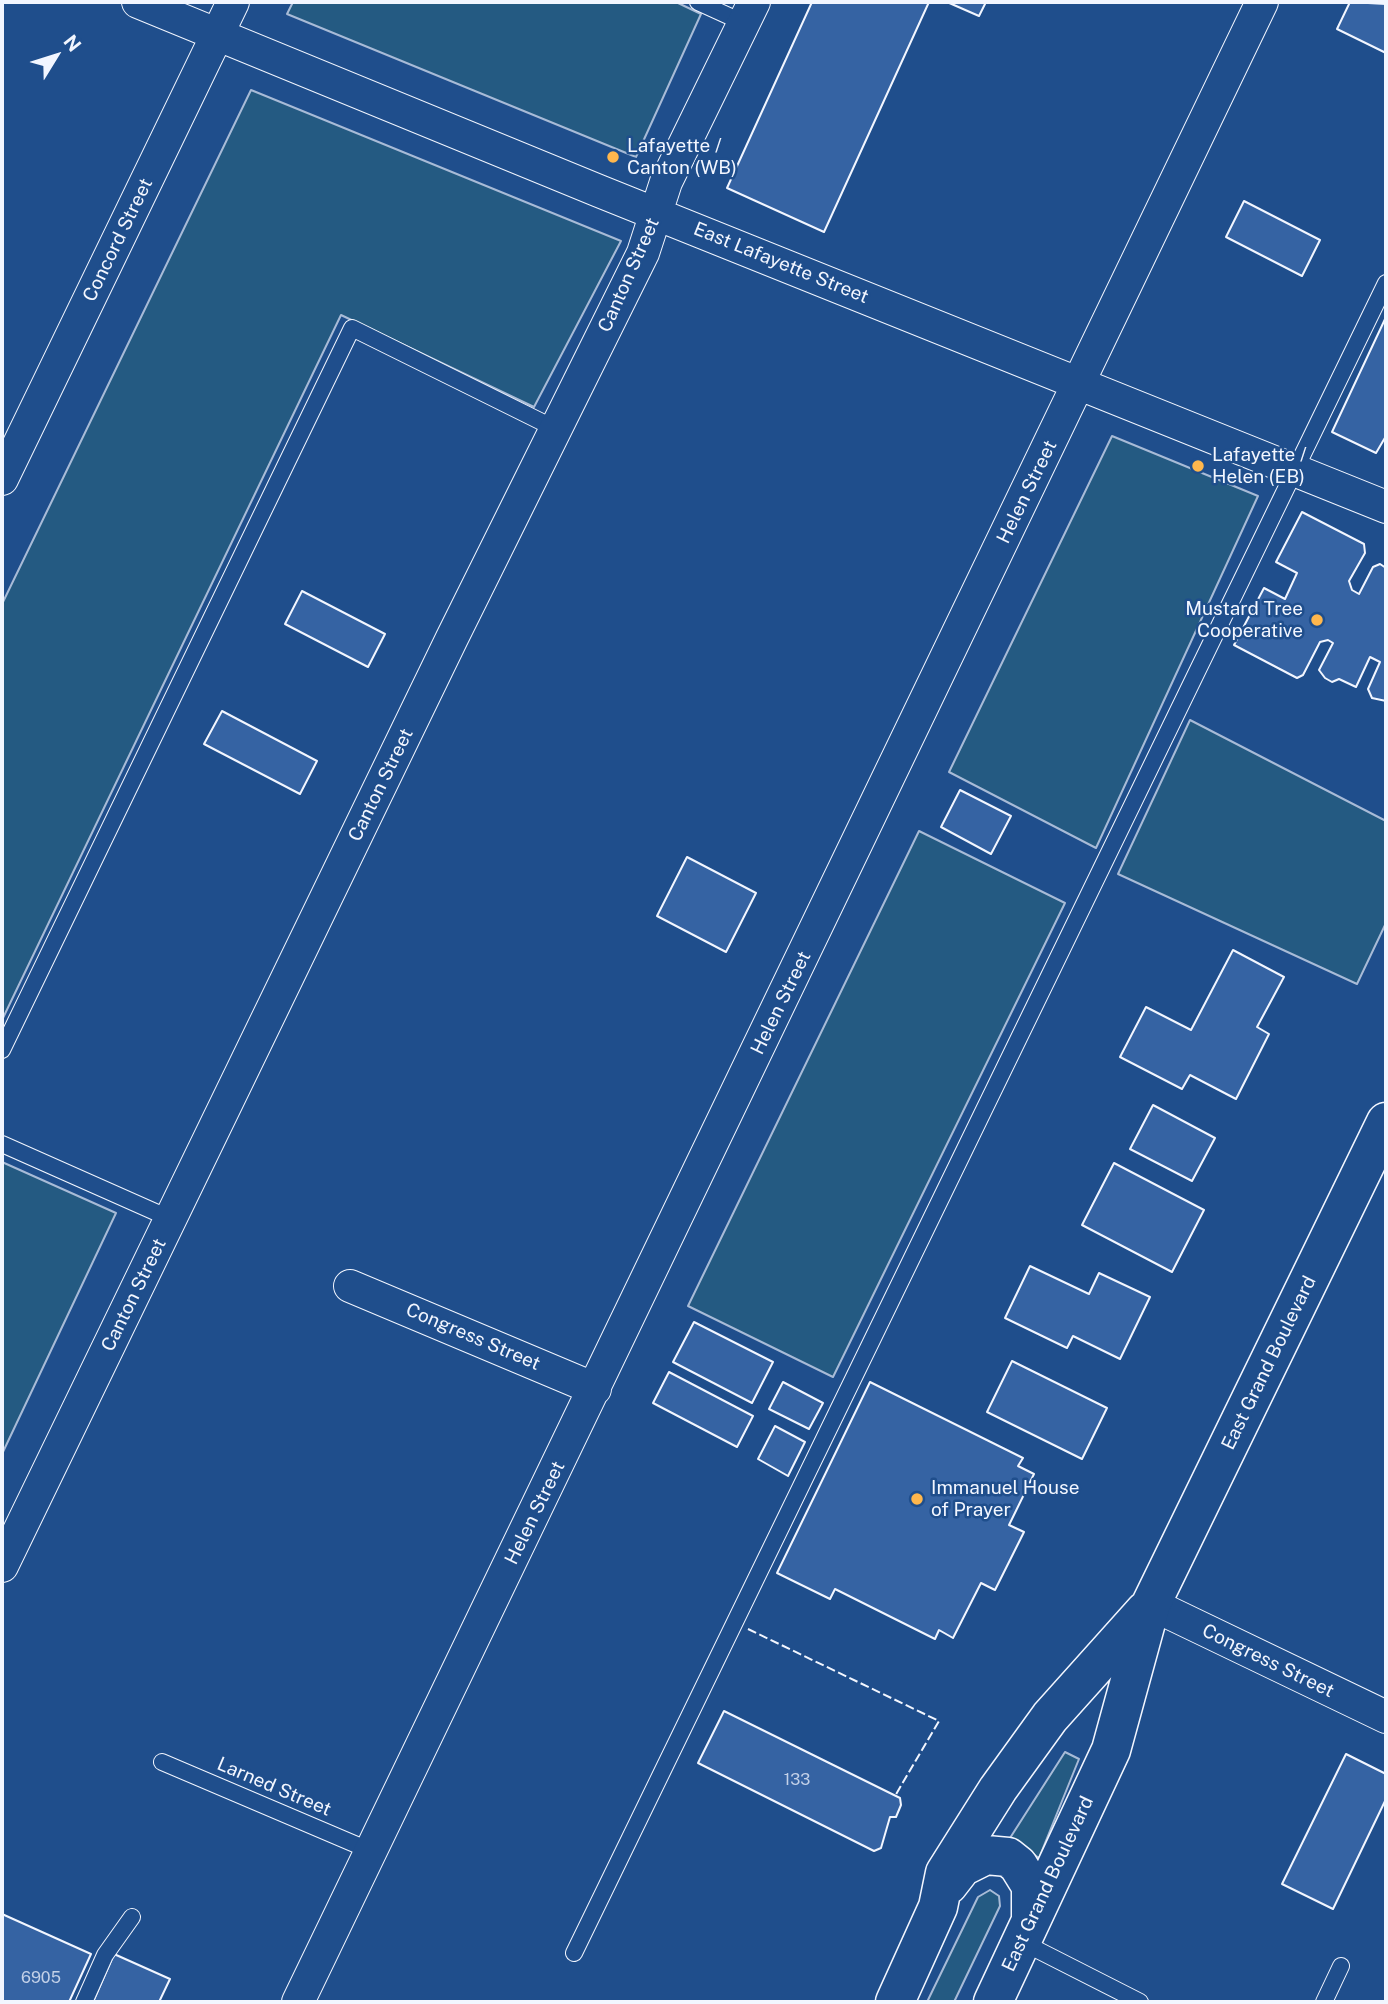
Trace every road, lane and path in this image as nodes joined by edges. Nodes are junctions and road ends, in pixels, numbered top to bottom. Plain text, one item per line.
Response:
1 (138, 2) edge
2 (233, 2) edge
3 (698, 2) edge
4 (1262, 2) edge
5 (749, 12) edge
6 (218, 33) junction
7 (657, 213) junction
8 (1386, 283) edge
9 (1079, 382) junction
10 (556, 429) junction
11 (1296, 470) junction
12 (2, 478) edge
13 (1386, 507) edge
14 (2, 1049) edge
15 (1386, 1122) edge
16 (2, 1144) edge
17 (171, 1219) junction
18 (350, 1286) dead end
19 (595, 1389) junction
20 (2, 1566) edge
21 (1151, 1604) junction
22 (1386, 1717) edge
23 (162, 1762) dead end
24 (371, 1851) junction
25 (938, 1907) junction
26 (132, 1917) dead end
27 (1026, 1931) junction
28 (574, 1953) dead end
29 (1341, 1966) dead end
30 (84, 2002) edge
31 (298, 2002) edge
32 (895, 2002) edge
33 (993, 2002) edge
34 (1140, 2002) edge
35 (1324, 2002) edge

1 - 6 street, East Lafayette Street
2 - 6 street, Concord Street
3 - 5 lane
4 - 9 street, Helen Street
5 - 7 street, Canton Street
6 - 7 street, East Lafayette Street
6 - 12 street, Concord Street
7 - 9 street, East Lafayette Street
7 - 10 street, Canton Street
8 - 11 lane
9 - 11 street, East Lafayette Street
9 - 19 street, Helen Street
10 - 14 lane
10 - 17 street, Canton Street
11 - 13 street, East Lafayette Street
11 - 28 lane
15 - 21 main road, East Grand Boulevard
16 - 17 lane
17 - 20 street, Canton Street
18 - 19 street, Congress Street
19 - 24 street, Helen Street
21 - 22 street, Congress Street
21 - 25 main road, East Grand Boulevard
21 - 27 main road, East Grand Boulevard
23 - 24 lane, Larned Street
24 - 31 street, Helen Street
25 - 27 main road
25 - 32 main road, East Grand Boulevard
26 - 30 lane
27 - 33 main road, East Grand Boulevard
27 - 34 lane
29 - 35 lane

